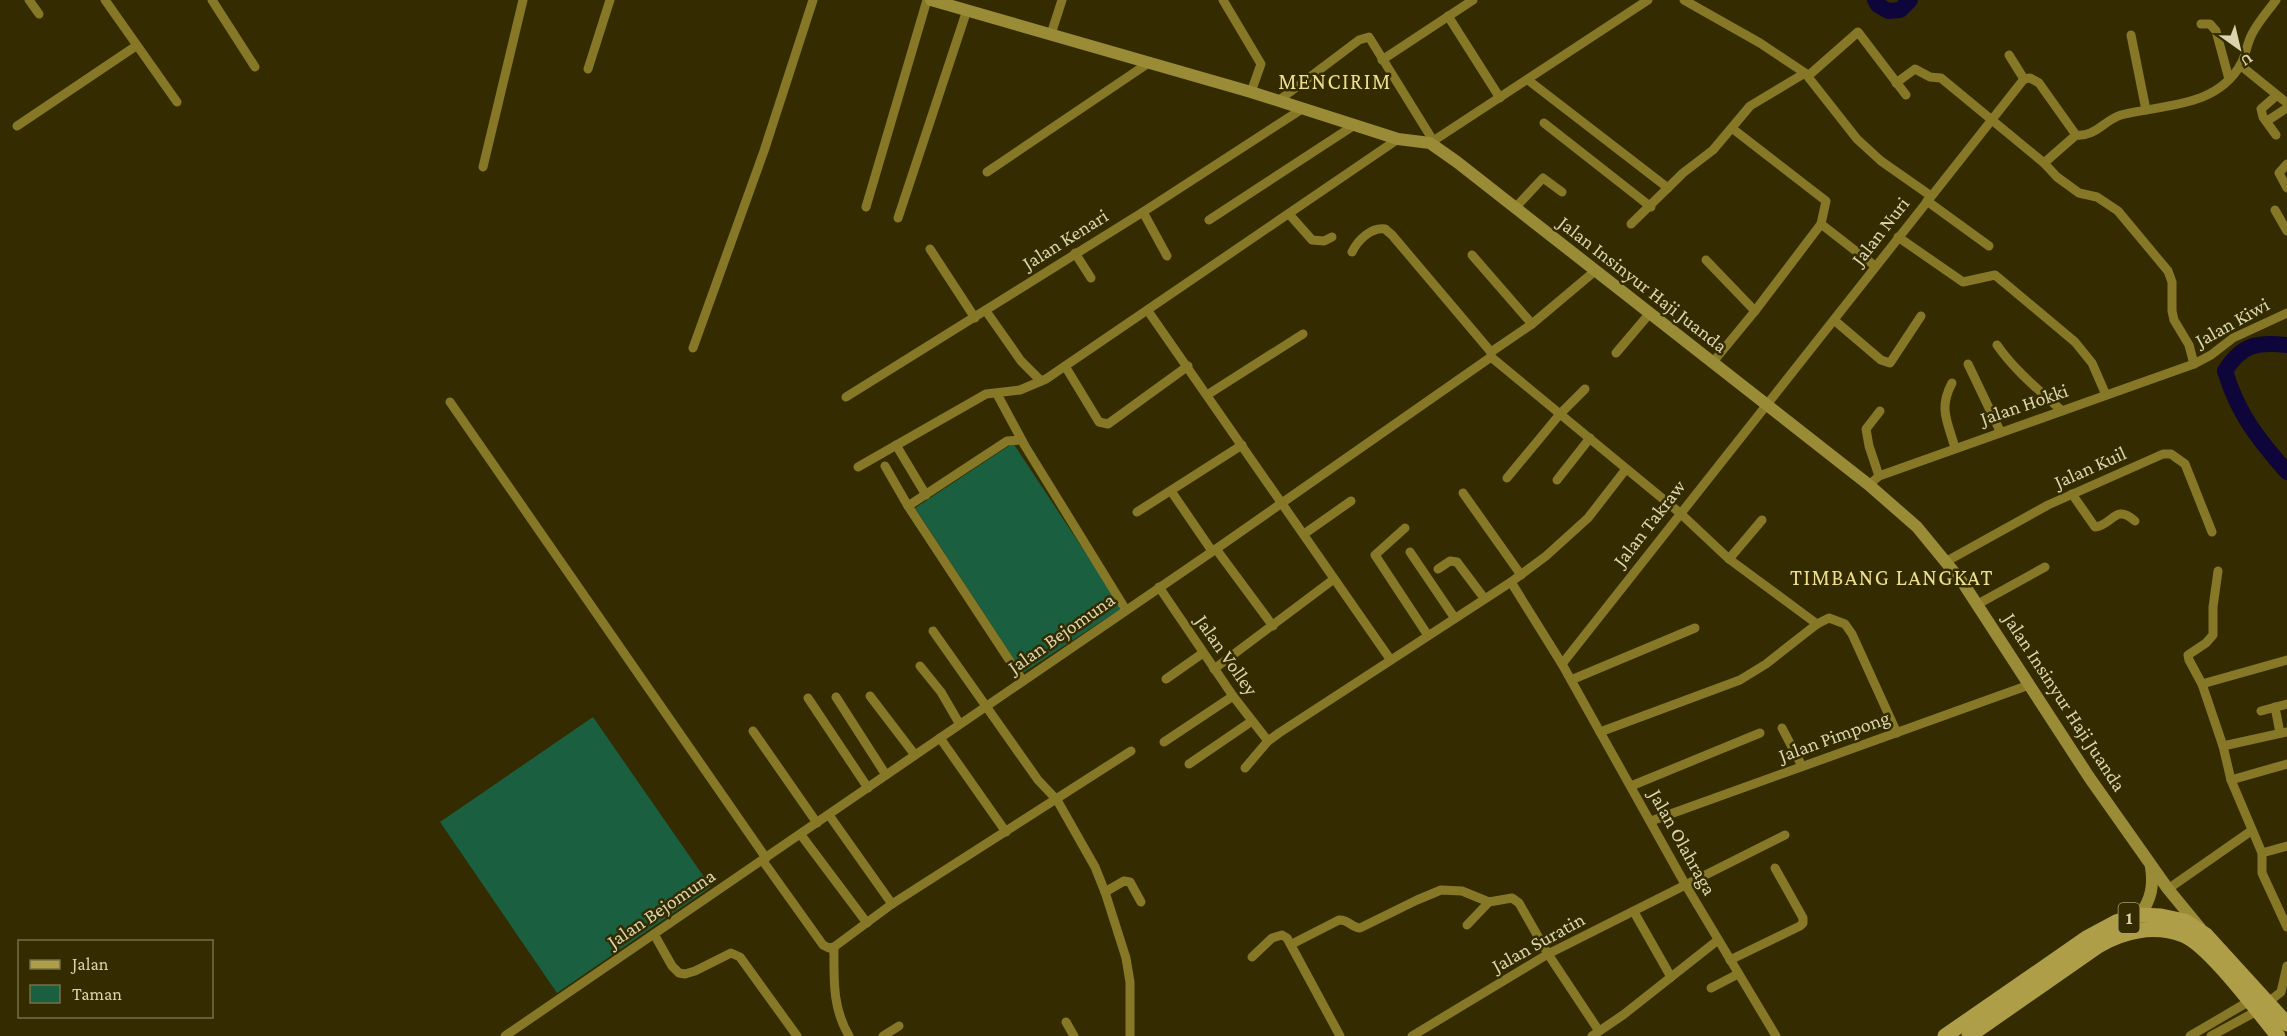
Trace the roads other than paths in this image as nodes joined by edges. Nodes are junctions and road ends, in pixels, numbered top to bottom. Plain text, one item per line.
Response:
1 (29, 0) edge
2 (105, 0) edge
3 (212, 0) edge
4 (523, 0) edge
5 (610, 0) edge
6 (813, 0) edge
7 (929, 0) edge
8 (1062, 0) edge
9 (1223, 0) edge
10 (1473, 0) edge
11 (1648, 0) edge
12 (1684, 0) edge
13 (2276, 0) edge
14 (967, 10) junction
15 (39, 14) dead end
16 (1448, 16) junction
17 (2200, 24) dead end
18 (1052, 34) junction
19 (2131, 35) dead end
20 (136, 46) junction
21 (2008, 55) dead end
22 (1382, 60) junction
23 (1150, 62) junction
24 (2240, 65) junction
25 (255, 67) dead end
26 (588, 69) dead end
27 (1807, 75) junction
28 (2024, 79) junction
29 (2229, 79) junction
30 (1528, 80) junction
31 (1896, 83) junction
32 (1251, 92) junction
33 (1906, 95) dead end
34 (2277, 96) junction
35 (1500, 98) junction
36 (1278, 101) junction
37 (177, 102) dead end
38 (2287, 103) edge
39 (2287, 108) edge
40 (1302, 109) junction
41 (2146, 110) junction
42 (1992, 119) junction
43 (2267, 122) junction
44 (1544, 123) dead end
45 (17, 126) dead end
46 (1353, 126) junction
47 (1733, 129) junction
48 (2076, 135) junction
49 (2276, 135) dead end
50 (1398, 139) junction
51 (1432, 142) junction
52 (2044, 163) junction
53 (2287, 164) edge
54 (483, 167) dead end
55 (987, 172) dead end
56 (1668, 188) junction
57 (2287, 188) edge
58 (1562, 192) dead end
59 (1929, 198) junction
60 (866, 207) dead end
61 (1651, 207) junction
62 (1515, 208) junction
63 (2275, 210) dead end
64 (1143, 212) junction
65 (1289, 214) junction
66 (898, 218) dead end
67 (1209, 220) dead end
68 (1631, 224) dead end
69 (1821, 224) junction
70 (2287, 231) edge
71 (1332, 237) dead end
72 (1898, 237) junction
73 (1989, 246) dead end
74 (930, 249) dead end
75 (1352, 252) dead end
76 (1075, 253) junction
77 (1472, 255) dead end
78 (1167, 256) dead end
79 (1706, 260) dead end
80 (1875, 267) junction
81 (1595, 271) junction
82 (1091, 278) dead end
83 (986, 311) junction
84 (1148, 311) junction
85 (1755, 311) junction
86 (1650, 313) junction
87 (2287, 313) edge
88 (1921, 316) dead end
89 (975, 318) junction
90 (1834, 320) junction
91 (1532, 324) junction
92 (1303, 334) dead end
93 (1997, 345) dead end
94 (693, 348) dead end
95 (1616, 353) dead end
96 (1491, 354) junction
97 (1713, 362) junction
98 (1968, 364) dead end
99 (2194, 364) junction
100 (1065, 366) junction
101 (1188, 366) junction
102 (1041, 381) junction
103 (1952, 383) dead end
104 (1585, 389) dead end
105 (997, 394) junction
106 (1207, 395) junction
107 (2106, 395) junction
108 (846, 397) dead end
109 (450, 402) dead end
110 (1765, 404) junction
111 (1881, 411) dead end
112 (2062, 411) junction
113 (1560, 414) junction
114 (2000, 431) junction
115 (1590, 438) junction
116 (1022, 440) junction
117 (896, 445) junction
118 (1242, 445) junction
119 (1955, 448) junction
120 (885, 466) dead end
121 (858, 467) dead end
122 (1626, 469) junction
123 (1879, 476) junction
124 (1507, 478) dead end
125 (1557, 480) dead end
126 (1869, 485) junction
127 (1171, 491) junction
128 (1463, 493) dead end
129 (2072, 494) junction
130 (926, 495) junction
131 (1351, 501) dead end
132 (1282, 502) junction
133 (908, 506) junction
134 (1137, 512) dead end
135 (1680, 513) junction
136 (1762, 520) dead end
137 (2135, 521) dead end
138 (1405, 528) dead end
139 (2212, 532) dead end
140 (1304, 534) junction
141 (1214, 550) junction
142 (1410, 552) dead end
143 (1729, 559) junction
144 (1947, 561) junction
145 (2045, 567) dead end
146 (1438, 569) dead end
147 (2218, 572) dead end
148 (1521, 575) junction
149 (1334, 579) junction
150 (1511, 582) junction
151 (1159, 587) junction
152 (1484, 598) junction
153 (1978, 604) junction
154 (1126, 610) junction
155 (1454, 617) junction
156 (1816, 624) junction
157 (1273, 626) junction
158 (1695, 628) dead end
159 (933, 631) dead end
160 (1427, 634) junction
161 (1203, 653) junction
162 (1390, 659) junction
163 (2287, 660) edge
164 (1562, 664) junction
165 (920, 666) dead end
166 (1214, 669) junction
167 (1166, 679) dead end
168 (1571, 680) junction
169 (1023, 681) junction
170 (2202, 684) junction
171 (2029, 685) junction
172 (870, 696) dead end
173 (1233, 696) junction
174 (836, 697) dead end
175 (808, 698) dead end
176 (2287, 704) edge
177 (985, 707) junction
178 (2275, 707) junction
179 (2262, 711) dead end
180 (1252, 721) junction
181 (960, 723) junction
182 (1782, 728) dead end
183 (753, 731) dead end
184 (1600, 732) junction
185 (2283, 732) edge
186 (1760, 733) dead end
187 (1897, 733) junction
188 (940, 738) junction
189 (1268, 741) junction
190 (1164, 742) dead end
191 (2223, 746) junction
192 (1131, 751) dead end
193 (915, 755) junction
194 (1189, 764) dead end
195 (2287, 764) edge
196 (1802, 766) junction
197 (1245, 768) dead end
198 (886, 775) junction
199 (2231, 780) junction
200 (1631, 786) junction
201 (868, 788) junction
202 (1057, 800) junction
203 (829, 815) junction
204 (1651, 821) junction
205 (817, 823) junction
206 (2251, 831) junction
207 (1006, 832) junction
208 (801, 835) junction
209 (1785, 835) dead end
210 (2287, 846) edge
211 (2262, 853) junction
212 (765, 859) junction
213 (2150, 863) junction
214 (1775, 868) dead end
215 (1684, 884) junction
216 (2168, 889) junction
217 (1105, 892) junction
218 (1141, 902) dead end
219 (1489, 902) junction
220 (892, 904) junction
221 (1634, 912) junction
222 (2140, 915) junction
223 (867, 923) junction
224 (1467, 925) dead end
225 (2287, 927) edge
226 (654, 934) junction
227 (2206, 935) junction
228 (1718, 940) junction
229 (1292, 944) junction
230 (834, 947) junction
231 (1548, 954) junction
232 (1252, 957) dead end
233 (1730, 960) junction
234 (2287, 966) edge
235 (1738, 974) junction
236 (1671, 977) junction
237 (1712, 988) dead end
238 (2284, 991) edge
239 (2259, 1002) junction
240 (1996, 1009) junction
241 (1066, 1023) dead end
242 (2287, 1024) edge
243 (899, 1026) dead end
244 (1599, 1032) edge
245 (505, 1036) edge
246 (797, 1036) edge
247 (849, 1036) edge
248 (883, 1036) edge
249 (1074, 1036) edge
250 (1130, 1036) edge
251 (1340, 1036) edge
252 (1412, 1036) edge
253 (1611, 1036) edge
254 (1776, 1036) edge
255 (1945, 1036) edge
256 (1970, 1036) edge
257 (2190, 1036) edge
258 (2211, 1036) edge
259 (2278, 1036) edge

1 - 15 street
2 - 20 street
3 - 25 street
4 - 54 street
5 - 26 street
6 - 94 street
7 - 14 street, Jalan Insinyur Haji Juanda
7 - 60 street
8 - 18 street
9 - 32 street
10 - 16 street
11 - 30 street
12 - 27 street
13 - 24 street
14 - 18 street, Jalan Insinyur Haji Juanda
14 - 66 street
16 - 22 street
16 - 35 street
17 - 29 street
18 - 23 street, Jalan Insinyur Haji Juanda
19 - 41 street
20 - 37 street
20 - 45 street
21 - 28 street
22 - 36 street
22 - 51 street
23 - 32 street, Jalan Insinyur Haji Juanda
23 - 55 street
24 - 29 street
24 - 34 street
27 - 31 street
27 - 47 street
27 - 59 street
28 - 42 street, Jalan Nuri
28 - 48 street
29 - 41 street
30 - 35 street
30 - 56 street
31 - 33 street
31 - 42 street
32 - 36 street, Jalan Insinyur Haji Juanda
34 - 38 street
34 - 43 street
35 - 51 street
36 - 40 street, Jalan Insinyur Haji Juanda
39 - 43 street
40 - 46 street, Jalan Insinyur Haji Juanda
40 - 64 street, Jalan Kenari
41 - 48 street
42 - 52 street
42 - 59 street, Jalan Nuri
43 - 49 street
44 - 61 street
46 - 50 street, Jalan Insinyur Haji Juanda
46 - 67 street
47 - 56 street
47 - 69 street
48 - 52 street
50 - 51 street, Jalan Insinyur Haji Juanda
50 - 65 street
51 - 62 street, Jalan Insinyur Haji Juanda
52 - 99 street
53 - 57 street
56 - 61 street
58 - 62 street
59 - 72 street, Jalan Nuri
59 - 73 street
61 - 68 street
62 - 81 street, Jalan Insinyur Haji Juanda
63 - 70 street
64 - 76 street, Jalan Kenari
64 - 78 street
65 - 71 street
65 - 84 street
69 - 80 street
69 - 85 street
72 - 80 street, Jalan Nuri
72 - 107 street
74 - 89 street
75 - 96 street
76 - 82 street
76 - 83 street, Jalan Kenari
77 - 91 street
79 - 85 street
80 - 90 street, Jalan Nuri
81 - 86 street, Jalan Insinyur Haji Juanda
81 - 91 street, Jalan Bejomuna
83 - 89 street, Jalan Kenari
83 - 102 street
84 - 100 street
84 - 101 street
85 - 97 street
86 - 95 street
86 - 97 street, Jalan Insinyur Haji Juanda
87 - 99 street, Jalan Kiwi
88 - 90 street
89 - 108 street, Jalan Kenari
90 - 110 street, Jalan Nuri
91 - 96 street, Jalan Bejomuna
92 - 106 street
93 - 112 street
96 - 113 street
96 - 132 street, Jalan Bejomuna
97 - 110 street, Jalan Insinyur Haji Juanda
98 - 114 street
99 - 107 street, Jalan Hokki
100 - 101 street
100 - 102 street
101 - 106 street
102 - 105 street
103 - 119 street
104 - 113 street
105 - 116 street
105 - 117 street
106 - 118 street
107 - 112 street, Jalan Hokki
109 - 212 street
110 - 126 street, Jalan Insinyur Haji Juanda
110 - 135 street, Jalan Takraw
111 - 123 street
112 - 114 street, Jalan Hokki
113 - 115 street
113 - 124 street
114 - 119 street, Jalan Hokki
115 - 122 street
115 - 125 street
116 - 130 street
116 - 154 street
117 - 121 street
117 - 130 street
118 - 127 street
118 - 132 street
119 - 123 street, Jalan Hokki
120 - 133 street
122 - 135 street
122 - 148 street
123 - 126 street, Jalan Hokki
126 - 144 street, Jalan Insinyur Haji Juanda
127 - 134 street
127 - 141 street
128 - 148 street
129 - 137 street
129 - 139 street, Jalan Kuil
129 - 144 street, Jalan Kuil
130 - 133 street
131 - 140 street
132 - 140 street
132 - 141 street, Jalan Bejomuna
133 - 169 street
135 - 143 street
135 - 164 street, Jalan Takraw
136 - 143 street
138 - 160 street
140 - 149 street
141 - 151 street, Jalan Bejomuna
141 - 157 street
142 - 155 street
143 - 156 street
144 - 153 street, Jalan Insinyur Haji Juanda
145 - 153 street
146 - 152 street
147 - 170 street
148 - 150 street
149 - 157 street
149 - 162 street
150 - 152 street
150 - 164 street
151 - 154 street, Jalan Bejomuna
151 - 161 street, Jalan Volley
152 - 155 street
153 - 171 street, Jalan Insinyur Haji Juanda
154 - 169 street, Jalan Bejomuna
155 - 160 street
156 - 184 street
156 - 187 street
157 - 166 street
158 - 168 street
159 - 177 street
160 - 162 street
161 - 166 street, Jalan Volley
161 - 167 street
162 - 189 street
163 - 170 street
164 - 168 street, Jalan Olahraga
165 - 181 street
166 - 173 street, Jalan Volley
168 - 184 street, Jalan Olahraga
169 - 177 street, Jalan Bejomuna
170 - 191 street
171 - 187 street, Jalan Pimpong
171 - 213 street, Jalan Insinyur Haji Juanda
172 - 193 street
173 - 180 street, Jalan Volley
173 - 190 street
174 - 198 street
175 - 201 street
176 - 178 street
177 - 181 street, Jalan Bejomuna
177 - 202 street
178 - 179 street
178 - 185 street
180 - 189 street, Jalan Volley
180 - 194 street
181 - 188 street, Jalan Bejomuna
182 - 196 street
183 - 205 street
184 - 200 street, Jalan Olahraga
185 - 191 street
186 - 200 street
187 - 196 street, Jalan Pimpong
188 - 193 street, Jalan Bejomuna
188 - 207 street
189 - 197 street
191 - 199 street
192 - 202 street
193 - 198 street, Jalan Bejomuna
195 - 199 street
196 - 204 street, Jalan Pimpong
198 - 201 street, Jalan Bejomuna
199 - 206 street
200 - 204 street, Jalan Olahraga
201 - 203 street, Jalan Bejomuna
202 - 207 street
202 - 217 street
203 - 205 street, Jalan Bejomuna
203 - 220 street
204 - 215 street, Jalan Olahraga
205 - 208 street, Jalan Bejomuna
206 - 211 street
206 - 216 street
207 - 220 street
208 - 212 street, Jalan Bejomuna
208 - 223 street
209 - 215 street
210 - 211 street
211 - 225 street
212 - 226 street, Jalan Bejomuna
212 - 230 street
213 - 216 street, Jalan Insinyur Haji Juanda
213 - 222 street
214 - 233 street
215 - 221 street, Jalan Suratin
215 - 228 street, Jalan Olahraga
216 - 227 street, Jalan Insinyur Haji Juanda
217 - 218 street
217 - 250 street
219 - 224 street
219 - 229 street
219 - 231 street
220 - 223 street
221 - 231 street, Jalan Suratin
221 - 236 street
222 - 227 main road, 1
222 - 240 main road, 1
223 - 230 street
226 - 245 street, Jalan Bejomuna
226 - 246 street
227 - 239 main road, 1
228 - 233 street, Jalan Olahraga
228 - 236 street
229 - 232 street
229 - 251 street
230 - 247 street
231 - 244 street
231 - 252 street, Jalan Suratin
233 - 235 street, Jalan Olahraga
234 - 238 street
235 - 237 street
235 - 254 street, Jalan Olahraga
236 - 244 street
238 - 239 street
239 - 240 main road, 1
239 - 242 main road, 1
239 - 257 street
239 - 258 street
239 - 259 main road, 1
240 - 255 main road, 1
240 - 256 main road, 1
241 - 249 street
243 - 248 street
244 - 253 street

